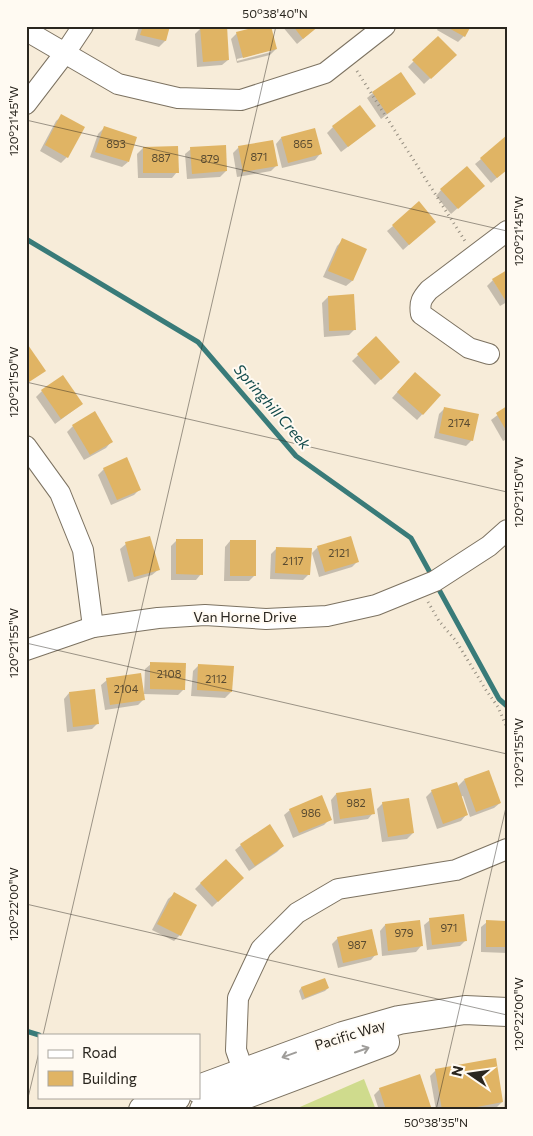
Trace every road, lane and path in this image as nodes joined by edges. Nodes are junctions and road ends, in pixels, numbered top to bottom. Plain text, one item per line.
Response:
1 (83, 26) edge
2 (385, 26) edge
3 (26, 29) edge
4 (66, 53) junction
5 (348, 56) junction
6 (26, 104) edge
7 (507, 231) edge
8 (468, 245) dead end
9 (489, 354) dead end
10 (26, 446) edge
11 (507, 530) edge
12 (428, 602) dead end
13 (94, 627) junction
14 (26, 650) edge
15 (507, 728) edge
16 (507, 849) edge
17 (507, 1013) edge
18 (247, 1082) junction
19 (200, 1088) edge
20 (173, 1098) edge
21 (143, 1110) edge
22 (204, 1110) edge

1 - 4 street
2 - 5 street
3 - 4 street
4 - 5 street
4 - 6 street
5 - 8 path
7 - 9 street
10 - 13 street
11 - 13 street, Van Horne Drive
12 - 15 path
13 - 14 street, Van Horne Drive
16 - 18 street
17 - 18 main road, Pacific Way
18 - 19 main road, Pacific Way
18 - 22 main road, Pacific Way
20 - 21 main road

